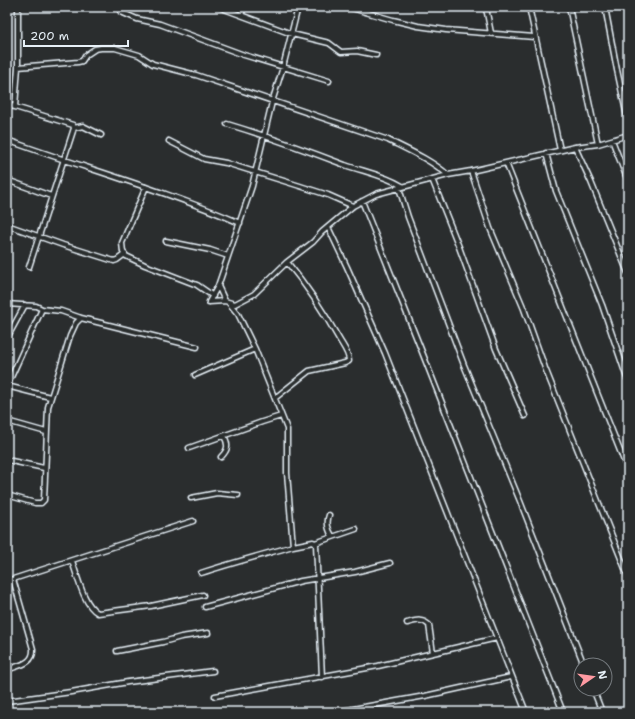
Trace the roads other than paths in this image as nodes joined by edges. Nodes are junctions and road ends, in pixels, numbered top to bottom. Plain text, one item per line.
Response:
1 (18, 7) edge
2 (219, 7) edge
3 (244, 7) edge
4 (298, 7) edge
5 (348, 7) edge
6 (484, 7) edge
7 (529, 7) edge
8 (569, 7) edge
9 (605, 7) edge
10 (121, 12) dead end
11 (241, 15) junction
12 (491, 33) junction
13 (292, 34) junction
14 (534, 36) junction
15 (376, 54) dead end
16 (18, 67) junction
17 (283, 67) junction
18 (329, 81) dead end
19 (272, 102) junction
20 (7, 105) edge
21 (16, 107) junction
22 (628, 121) edge
23 (227, 124) dead end
24 (74, 128) junction
25 (101, 135) dead end
26 (628, 135) edge
27 (264, 136) junction
28 (7, 140) edge
29 (612, 140) junction
30 (169, 141) dead end
31 (598, 144) junction
32 (575, 147) junction
33 (560, 150) junction
34 (546, 153) junction
35 (63, 160) junction
36 (506, 163) junction
37 (471, 171) junction
38 (254, 172) junction
39 (448, 175) junction
40 (432, 179) junction
41 (7, 180) edge
42 (628, 180) edge
43 (146, 187) junction
44 (400, 187) junction
45 (51, 196) junction
46 (362, 201) junction
47 (353, 206) junction
48 (240, 223) junction
49 (7, 225) edge
50 (328, 227) junction
51 (39, 236) junction
52 (166, 241) dead end
53 (124, 254) junction
54 (228, 256) junction
55 (287, 262) junction
56 (28, 267) dead end
57 (628, 273) edge
58 (218, 286) junction
59 (214, 296) junction
60 (227, 302) junction
61 (238, 302) junction
62 (7, 304) edge
63 (25, 305) junction
64 (42, 309) junction
65 (238, 314) junction
66 (81, 318) junction
67 (7, 338) edge
68 (197, 347) dead end
69 (255, 349) junction
70 (195, 375) dead end
71 (627, 378) edge
72 (7, 386) edge
73 (50, 397) junction
74 (275, 398) junction
75 (282, 416) junction
76 (525, 416) dead end
77 (7, 421) edge
78 (46, 432) junction
79 (224, 436) junction
80 (189, 448) dead end
81 (221, 457) dead end
82 (7, 460) edge
83 (44, 468) junction
84 (628, 471) edge
85 (7, 495) edge
86 (238, 495) dead end
87 (191, 498) dead end
88 (329, 516) dead end
89 (193, 521) dead end
90 (356, 529) dead end
91 (332, 536) junction
92 (315, 543) junction
93 (293, 546) junction
94 (72, 561) junction
95 (390, 563) dead end
96 (201, 573) dead end
97 (628, 576) edge
98 (318, 577) junction
99 (13, 579) junction
100 (7, 581) edge
101 (203, 595) dead end
102 (205, 607) dead end
103 (407, 623) dead end
104 (208, 633) dead end
105 (497, 638) junction
106 (117, 651) dead end
107 (433, 653) junction
108 (581, 657) edge
109 (7, 670) edge
110 (213, 671) dead end
111 (322, 677) junction
112 (511, 677) junction
113 (215, 696) dead end
114 (596, 697) edge
115 (7, 701) edge
116 (336, 712) edge
117 (526, 712) edge
118 (563, 712) edge
119 (602, 712) edge

1 - 16 street
2 - 11 street
3 - 11 street
4 - 13 street
5 - 12 street
6 - 12 street
7 - 14 street
8 - 31 street
9 - 22 street
10 - 17 street
11 - 13 street
12 - 14 street
13 - 15 street
13 - 17 street
14 - 33 street
16 - 19 street
16 - 21 street
17 - 18 street
17 - 19 street
19 - 27 street
19 - 39 street
20 - 21 street
21 - 24 street
23 - 27 street
24 - 25 street
24 - 35 street
26 - 29 street
27 - 38 street
27 - 44 street
28 - 35 street
29 - 31 street
29 - 42 street
30 - 38 street
31 - 32 street
32 - 33 street
32 - 57 street
33 - 34 street
34 - 36 street
34 - 71 street
35 - 43 street
35 - 45 street
36 - 37 street
36 - 84 street
37 - 39 street
37 - 97 street
38 - 47 street
38 - 48 street
39 - 40 street
40 - 44 street
40 - 76 street
41 - 45 street
43 - 48 street
43 - 53 street
44 - 46 street
44 - 108 street
45 - 51 street
46 - 47 street
46 - 118 street
47 - 50 street
48 - 54 street
49 - 51 street
50 - 55 street
50 - 105 street
51 - 53 street
51 - 56 street
52 - 54 street
53 - 59 street
54 - 58 street
55 - 61 street
55 - 74 street
58 - 59 street
58 - 60 street
59 - 60 street
60 - 61 street
60 - 65 street
61 - 65 street
62 - 63 street
63 - 64 street
63 - 67 street
64 - 66 street
64 - 72 street
65 - 69 street
66 - 68 street
66 - 73 street
69 - 70 street
69 - 74 street
72 - 73 street
73 - 78 street
74 - 75 street
75 - 79 street
75 - 93 street
77 - 78 street
78 - 83 street
79 - 80 street
79 - 81 street
82 - 83 street
83 - 85 street
86 - 87 street
88 - 91 street
89 - 94 street
90 - 91 street
91 - 92 street
92 - 93 street
92 - 98 street
93 - 96 street
94 - 99 street
94 - 101 street
95 - 98 street
98 - 102 street
98 - 111 street
99 - 100 street
99 - 109 street
103 - 107 street
104 - 106 street
105 - 107 street
105 - 112 street
107 - 111 street
110 - 115 street
111 - 113 street
112 - 116 street
112 - 117 street
114 - 119 street

